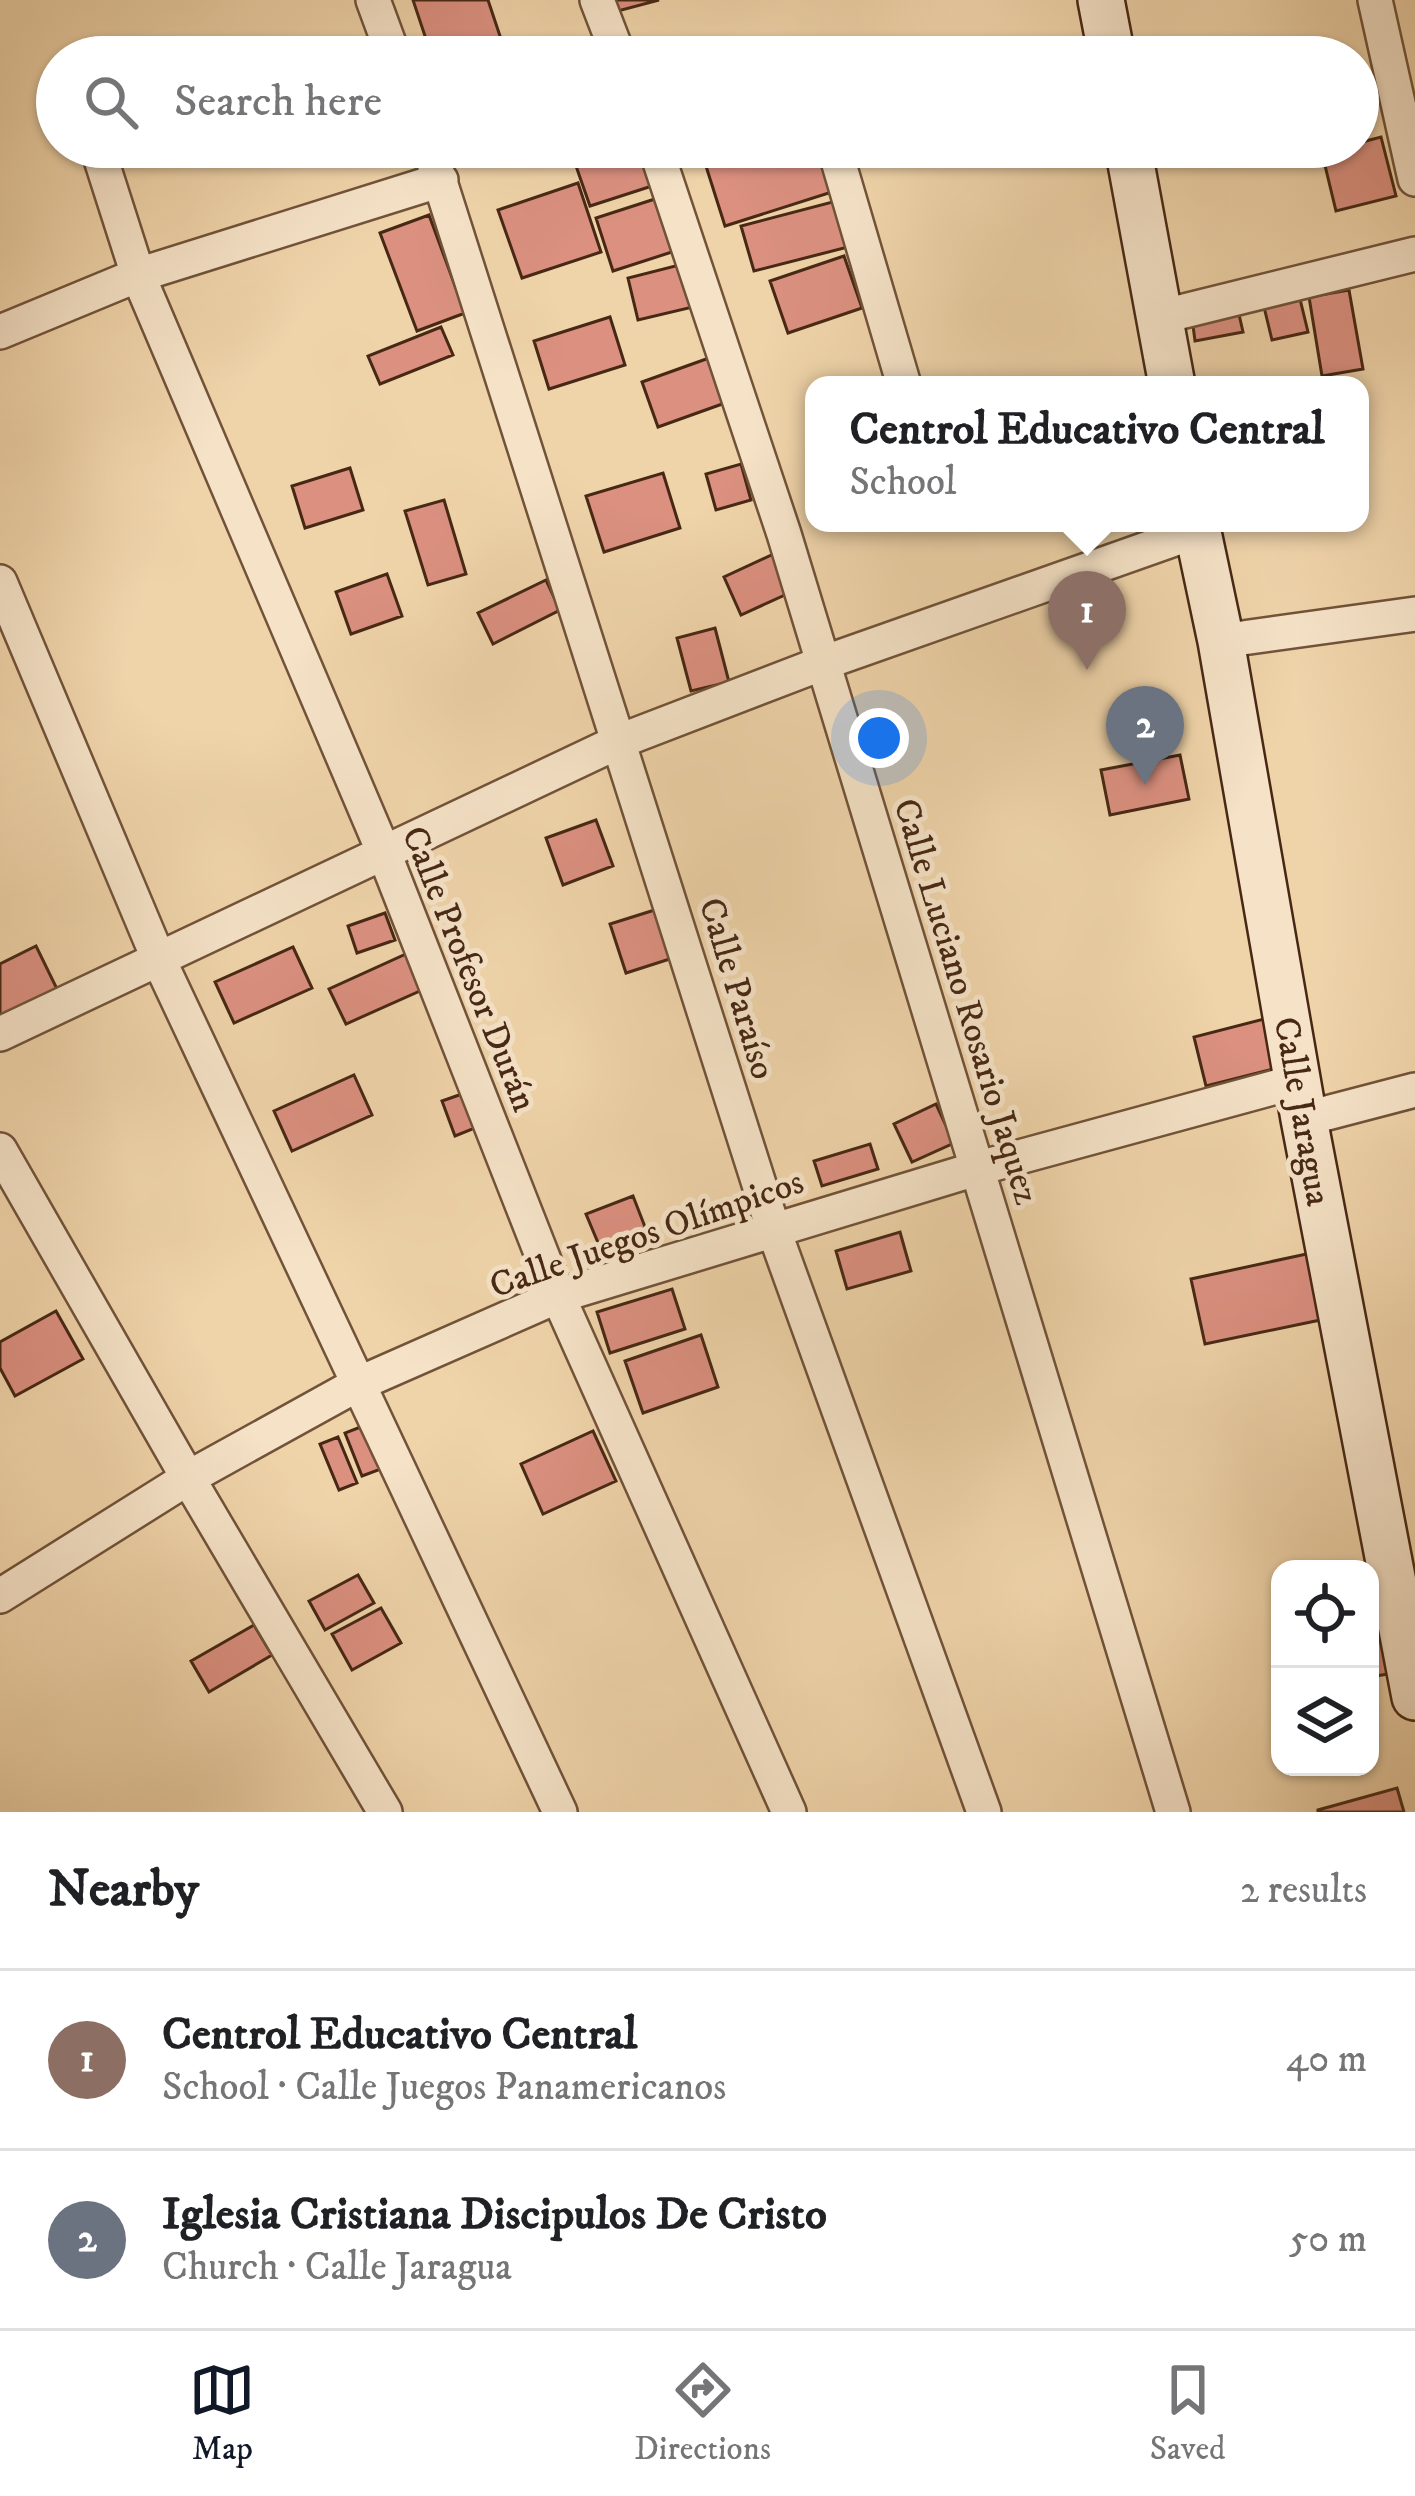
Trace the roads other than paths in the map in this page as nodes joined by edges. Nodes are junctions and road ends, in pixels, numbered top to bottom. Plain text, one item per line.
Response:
1 (373, 0) edge
2 (597, 0) edge
3 (1101, 0) edge
4 (1375, 0) edge
5 (386, 36) edge
6 (611, 36) edge
7 (1108, 36) edge
8 (105, 168) edge
9 (437, 168) edge
10 (663, 168) edge
11 (840, 168) edge
12 (1132, 168) edge
13 (1415, 179) edge
14 (441, 180) junction
15 (1415, 254) edge
16 (138, 275) junction
17 (1160, 316) junction
18 (0, 332) edge
19 (901, 376) edge
20 (1170, 376) edge
21 (799, 528) edge
22 (1182, 532) edge
23 (1197, 532) edge
24 (0, 581) edge
25 (1415, 614) edge
26 (1221, 641) junction
27 (823, 663) junction
28 (620, 742) junction
29 (384, 854) junction
30 (159, 960) junction
31 (0, 1034) edge
32 (1415, 1090) edge
33 (1301, 1100) junction
34 (0, 1150) edge
35 (979, 1168) junction
36 (773, 1228) junction
37 (558, 1296) junction
38 (358, 1384) junction
39 (188, 1478) junction
40 (0, 1597) edge
41 (1415, 1697) edge
42 (385, 1812) edge
43 (560, 1812) edge
44 (789, 1812) edge
45 (984, 1812) edge
46 (1173, 1812) edge

1 - 5 street
2 - 6 street
3 - 7 street
4 - 13 street
8 - 16 street, Calle Profesor Durán
9 - 14 street, Calle Paraíso
10 - 21 street, Calle Luciano Rosario Jaquez
11 - 19 street
12 - 17 street
14 - 16 street
14 - 28 street, Calle Paraíso
15 - 17 street
16 - 18 street
16 - 29 street, Calle Profesor Durán
17 - 20 street
21 - 27 street, Calle Luciano Rosario Jaquez
22 - 27 street
23 - 26 street, Calle Jaragua
24 - 30 street
25 - 26 street
26 - 33 street, Calle Jaragua
27 - 28 street
27 - 35 street, Calle Luciano Rosario Jaquez
28 - 29 street
28 - 36 street, Calle Paraíso
29 - 30 street
29 - 37 street, Calle Profesor Durán
30 - 31 street
30 - 38 street
32 - 33 street, Calle Juegos Olímpicos
33 - 35 street, Calle Juegos Olímpicos
33 - 41 street, Calle Jaragua
34 - 39 street
35 - 36 street, Calle Juegos Olímpicos
35 - 46 street, Calle Luciano Rosario Jaquez
36 - 37 street, Calle Juegos Olímpicos
36 - 45 street, Calle Paraíso
37 - 38 street, Calle Juegos Olímpicos
37 - 44 street, Calle Profesor Durán
38 - 39 street, Calle Juegos Olímpicos
38 - 43 street
39 - 40 street, Calle Juegos Olímpicos
39 - 42 street

